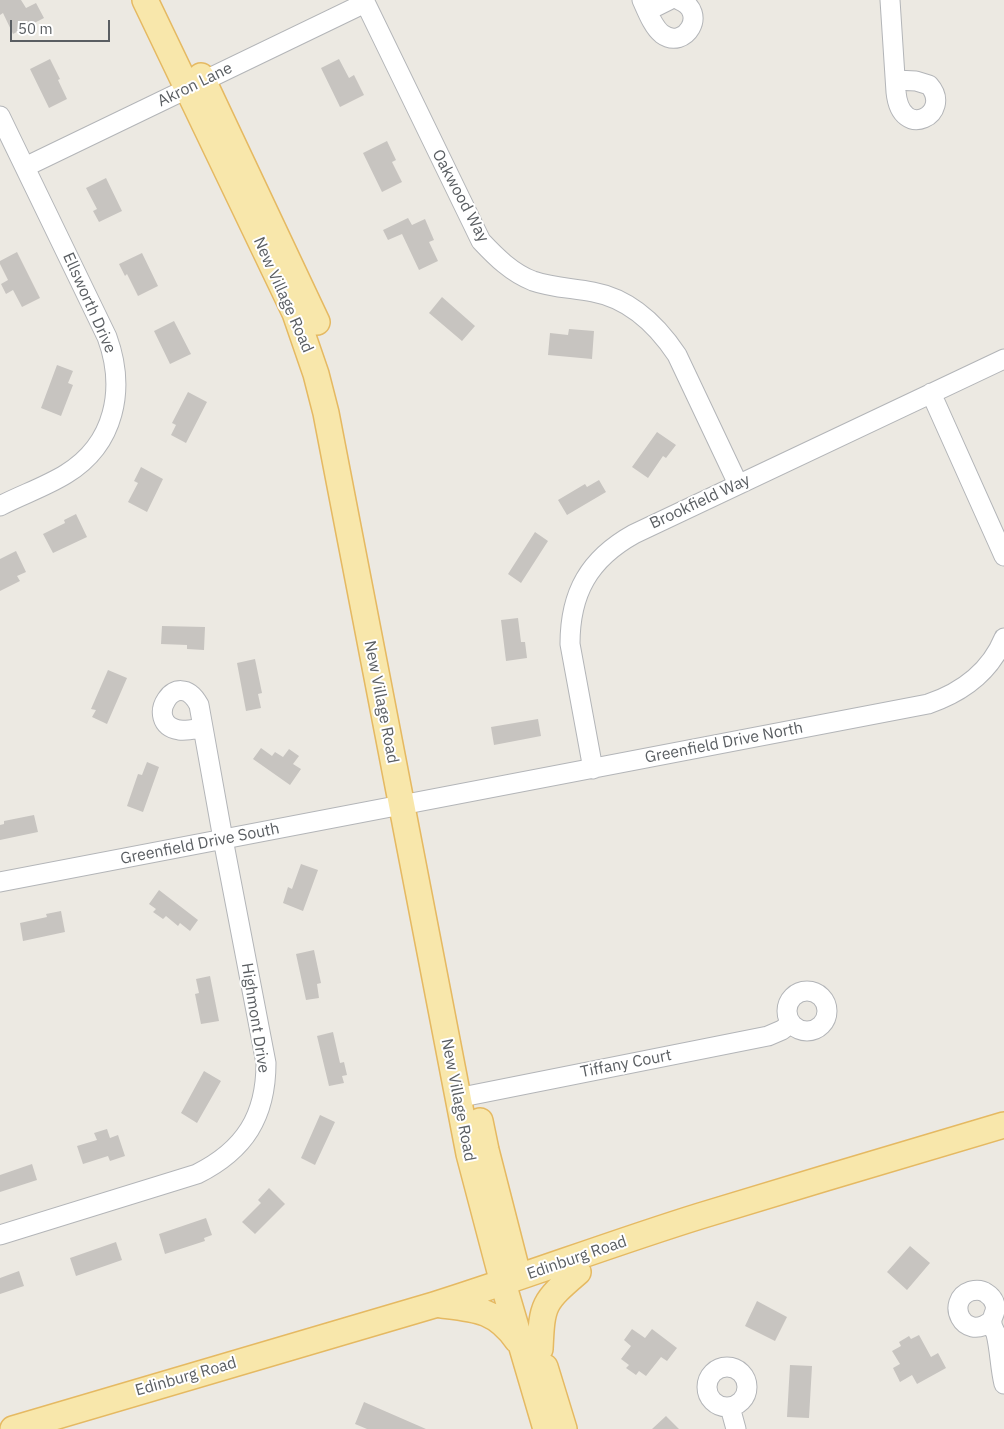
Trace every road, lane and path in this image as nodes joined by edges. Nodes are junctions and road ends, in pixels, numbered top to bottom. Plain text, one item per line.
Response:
1 (145, 0) edge
2 (164, 0) edge
3 (669, 0) edge
4 (679, 0) edge
5 (890, 0) edge
6 (365, 2) edge
7 (645, 5) edge
8 (896, 80) dead end
9 (196, 84) junction
10 (0, 116) edge
11 (25, 167) junction
12 (1004, 359) edge
13 (931, 393) junction
14 (738, 484) junction
15 (0, 506) edge
16 (1004, 556) edge
17 (1004, 638) edge
18 (202, 728) dead end
19 (593, 769) junction
20 (409, 804) junction
21 (223, 839) junction
22 (0, 882) edge
23 (791, 1023) dead end
24 (466, 1096) junction
25 (1004, 1125) edge
26 (1004, 1140) edge
27 (0, 1235) edge
28 (578, 1272) junction
29 (511, 1281) junction
30 (434, 1305) junction
31 (991, 1321) dead end
32 (532, 1350) junction
33 (1004, 1384) edge
34 (730, 1407) dead end
35 (13, 1429) edge
36 (546, 1429) edge
37 (564, 1429) edge
38 (736, 1429) edge

1 - 9 main road, New Village Road
2 - 9 main road, New Village Road
3 - 7 street
4 - 7 street
5 - 8 street
6 - 9 street, Akron Lane
6 - 14 street, Oakwood Way
9 - 11 street, Akron Lane
9 - 20 main road, New Village Road
10 - 11 street, Ellsworth Drive
11 - 15 street, Ellsworth Drive
12 - 13 street, Brookfield Way
13 - 14 street, Brookfield Way
13 - 16 street
14 - 19 street, Brookfield Way
17 - 19 street, Greenfield Drive North
18 - 21 street, Highmont Drive
19 - 20 street, Greenfield Drive North
20 - 21 street, Greenfield Drive South
20 - 24 main road, New Village Road
21 - 22 street, Greenfield Drive South
21 - 27 street, Highmont Drive
23 - 24 street, Tiffany Court
24 - 29 main road, New Village Road
25 - 29 main road, Edinburg Road
26 - 28 main road, Edinburg Road
28 - 29 main road, Edinburg Road
28 - 32 main road
29 - 30 main road, Edinburg Road
29 - 32 main road, New Village Road
30 - 32 main road
30 - 35 main road, Edinburg Road
31 - 33 street
32 - 36 main road, New Village Road
32 - 37 main road, New Village Road
34 - 38 street

